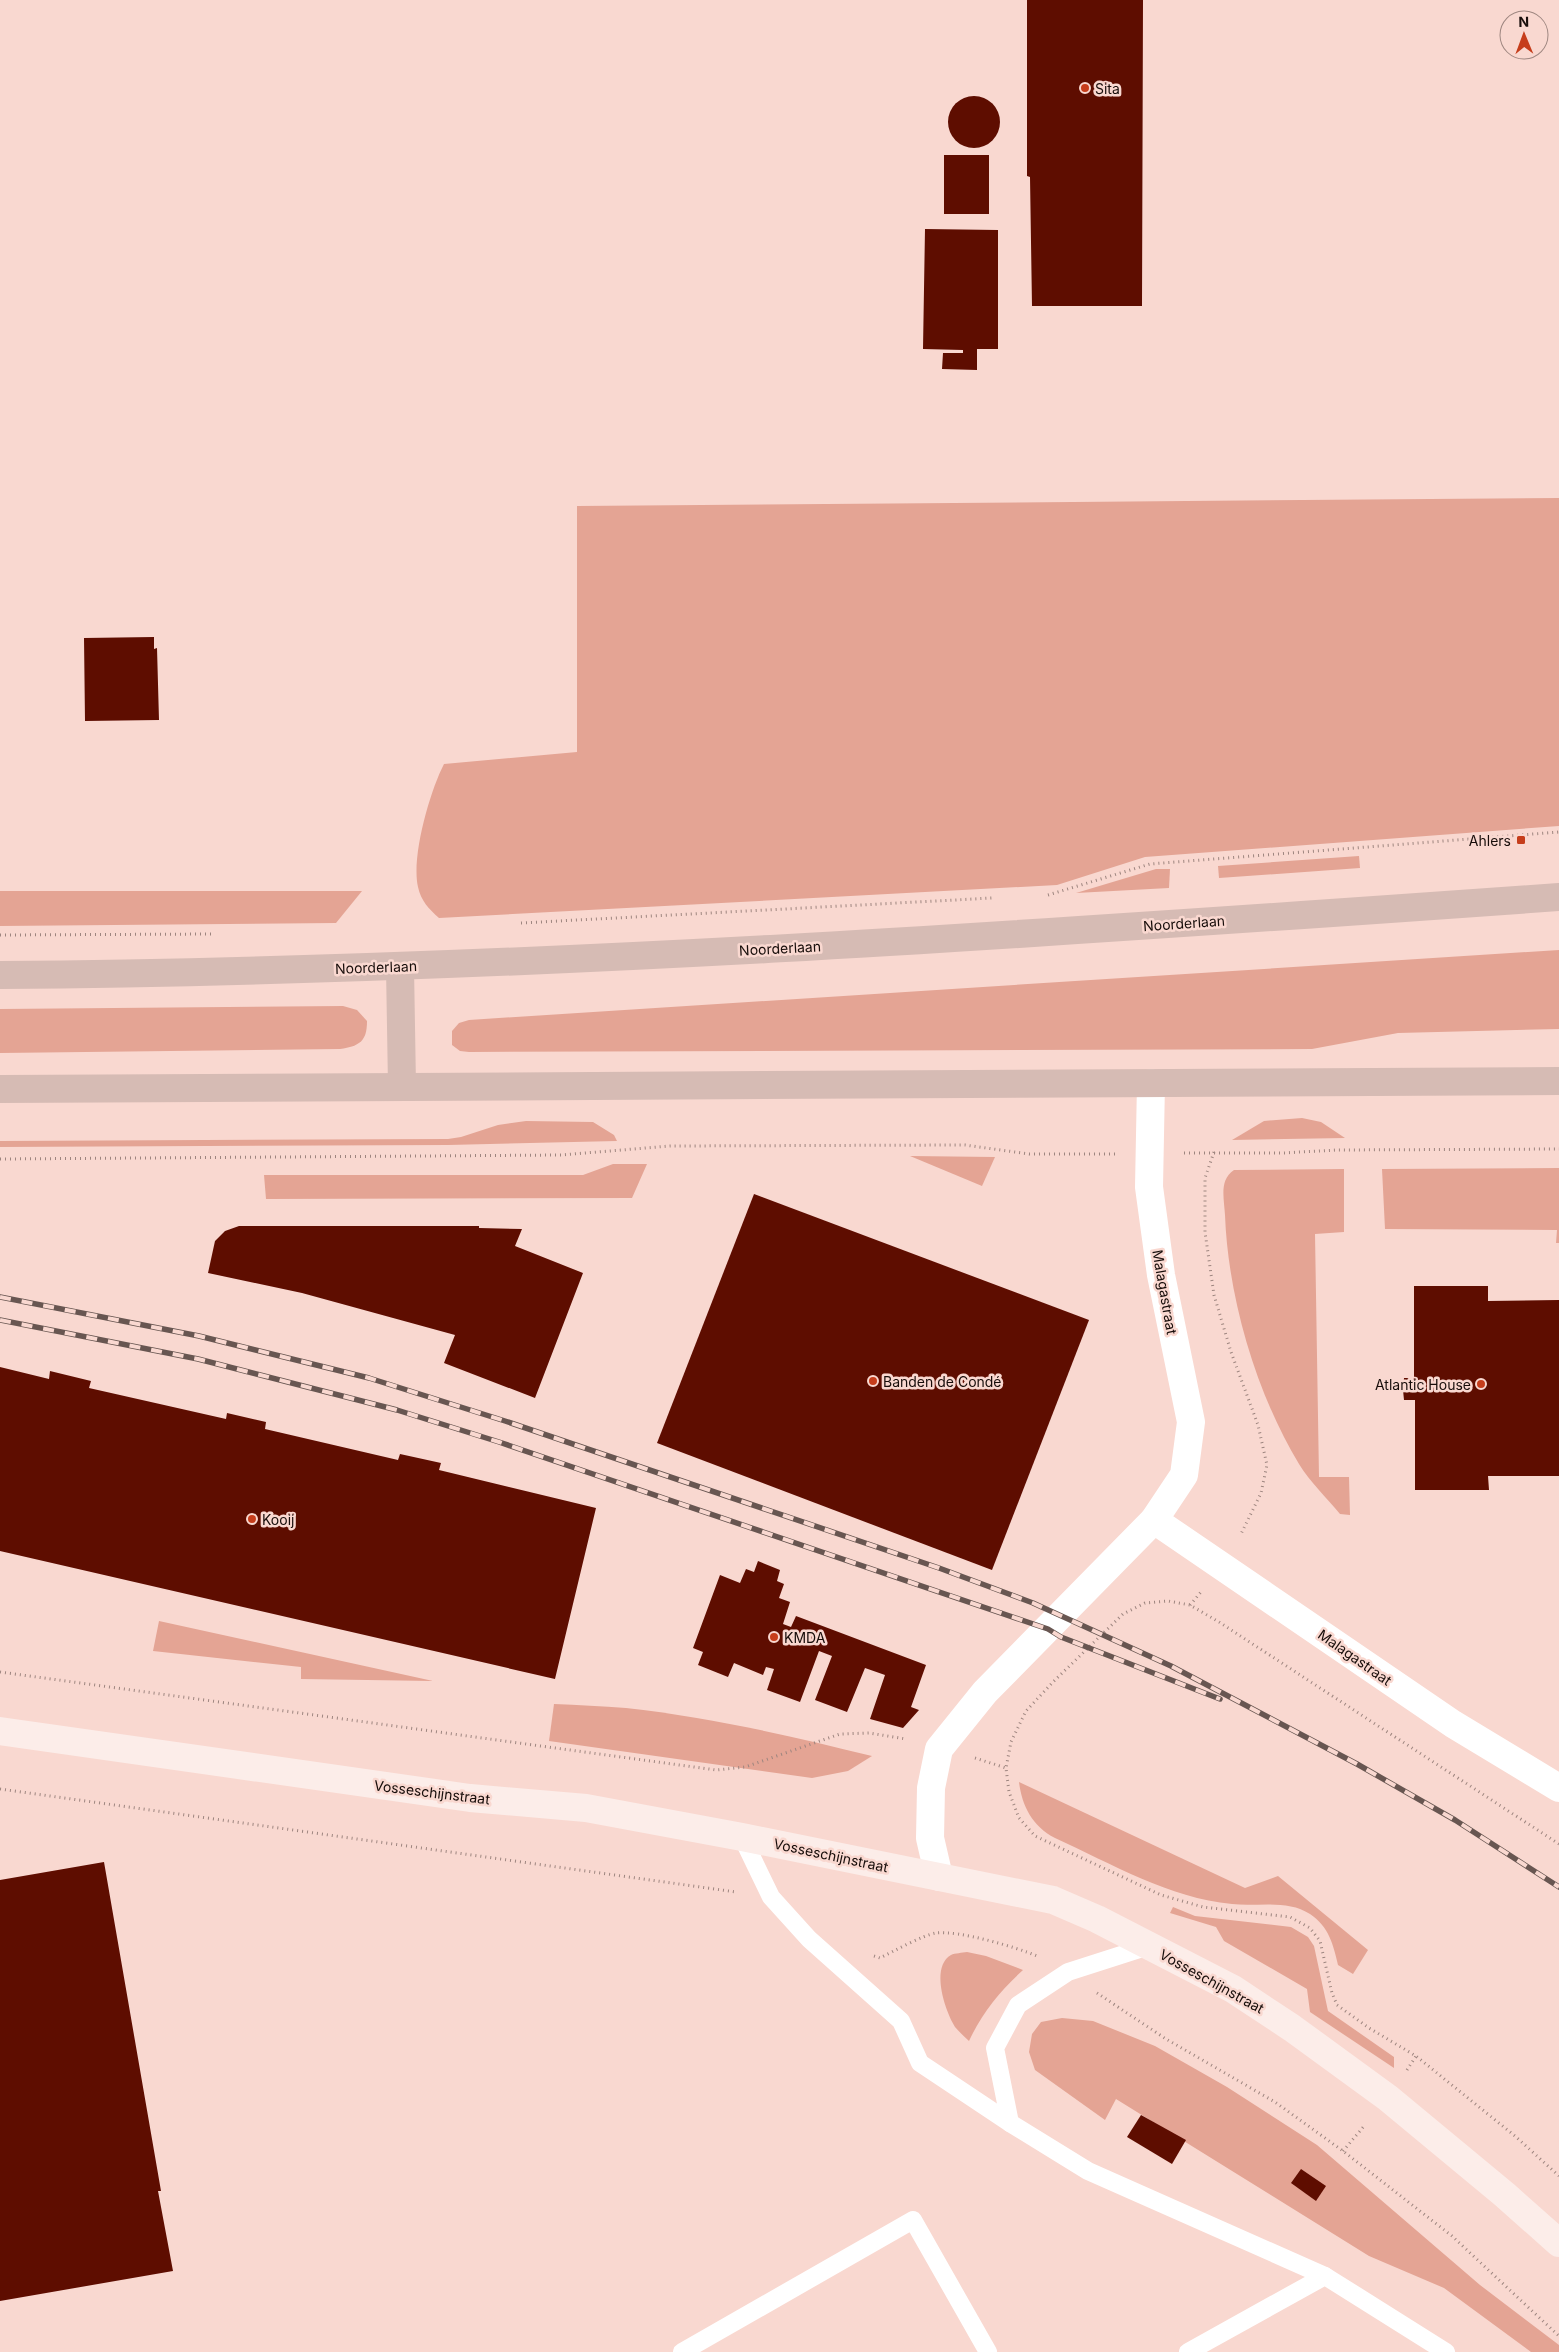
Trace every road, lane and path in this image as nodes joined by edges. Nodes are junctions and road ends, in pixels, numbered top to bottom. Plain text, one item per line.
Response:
1 (1559, 832) edge
2 (1039, 896) dead end
3 (1559, 897) edge
4 (1000, 898) dead end
5 (513, 924) dead end
6 (216, 934) dead end
7 (0, 935) edge
8 (400, 967) junction
9 (0, 975) edge
10 (1559, 1081) edge
11 (1150, 1083) junction
12 (402, 1086) junction
13 (0, 1089) edge
14 (1559, 1149) edge
15 (1214, 1152) junction
16 (1148, 1154) junction
17 (0, 1159) edge
18 (1154, 1520) junction
19 (1222, 1566) junction
20 (1190, 1605) junction
21 (0, 1672) edge
22 (0, 1731) edge
23 (939, 1749) junction
24 (1559, 1788) edge
25 (0, 1789) edge
26 (742, 1837) junction
27 (1559, 1844) edge
28 (939, 1877) junction
29 (771, 1896) junction
30 (1149, 1946) junction
31 (867, 1954) dead end
32 (1068, 1972) junction
33 (1010, 2124) junction
34 (1559, 2176) edge
35 (1559, 2244) edge
36 (1326, 2276) junction
37 (1559, 2336) edge
38 (682, 2352) edge
39 (988, 2352) edge
40 (1188, 2352) edge
41 (1446, 2352) edge

1 - 2 path
3 - 8 main road, Noorderlaan
4 - 5 path
6 - 7 path
8 - 9 main road, Noorderlaan
8 - 12 main road
10 - 11 main road
11 - 12 main road
11 - 16 street, Malagastraat
12 - 13 main road
14 - 15 path
15 - 16 path
15 - 19 path
16 - 17 path
16 - 18 street, Malagastraat
18 - 19 street, Malagastraat
18 - 23 street, Malagastraat
19 - 20 path
19 - 24 street, Malagastraat
20 - 27 path
20 - 34 path
21 - 23 path
22 - 26 street, Vosseschijnstraat
23 - 28 street, Malagastraat
25 - 29 path
26 - 28 street, Vosseschijnstraat
26 - 29 lane
28 - 30 street, Vosseschijnstraat
29 - 33 lane
30 - 32 lane
30 - 35 street, Vosseschijnstraat
31 - 32 path
32 - 33 lane
32 - 37 path
33 - 36 lane
36 - 40 lane
36 - 41 lane
38 - 39 lane

